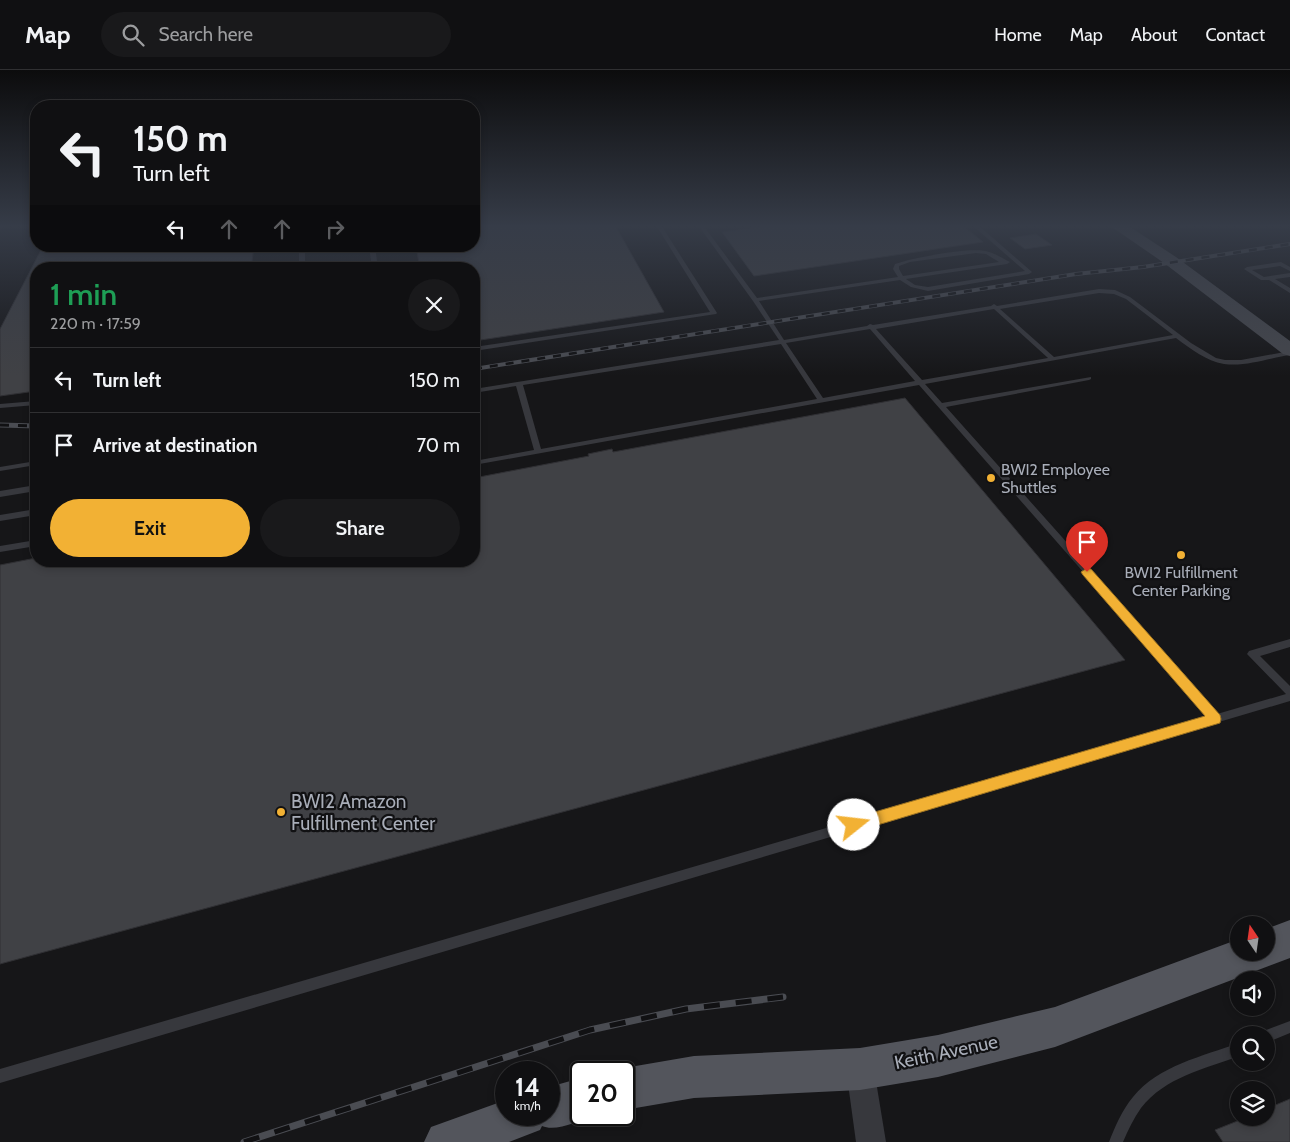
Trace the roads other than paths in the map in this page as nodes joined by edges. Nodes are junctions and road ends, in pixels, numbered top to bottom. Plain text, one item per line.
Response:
1 (690, 275) edge
2 (736, 275) edge
3 (899, 275) edge
4 (919, 275) edge
5 (1011, 275) edge
6 (1190, 275) edge
7 (1257, 275) edge
8 (1290, 275) edge
9 (900, 278) junction
10 (1270, 278) junction
11 (1290, 291) edge
12 (755, 300) junction
13 (994, 306) junction
14 (870, 326) junction
15 (1179, 336) junction
16 (781, 341) junction
17 (480, 348) edge
18 (1290, 351) edge
19 (1052, 358) junction
20 (1089, 378) dead end
21 (919, 382) junction
22 (519, 384) junction
23 (480, 390) edge
24 (821, 400) junction
25 (30, 404) edge
26 (0, 406) edge
27 (940, 406) junction
28 (538, 452) junction
29 (480, 462) edge
30 (30, 464) edge
31 (0, 469) edge
32 (30, 489) edge
33 (0, 494) edge
34 (30, 513) edge
35 (0, 518) edge
36 (30, 544) edge
37 (0, 549) edge
38 (1290, 643) edge
39 (1290, 692) edge
40 (1290, 697) edge
41 (1215, 719) junction
42 (1290, 939) edge
43 (1275, 945) edge
44 (1230, 961) edge
45 (1290, 1027) edge
46 (1275, 1033) edge
47 (1230, 1053) edge
48 (860, 1069) junction
49 (0, 1076) edge
50 (635, 1086) edge
51 (495, 1125) edge
52 (446, 1142) edge
53 (871, 1142) edge
54 (1116, 1142) edge

1 - 17 lane
2 - 12 lane
3 - 9 lane
4 - 9 lane
5 - 9 lane
6 - 18 main road
7 - 10 lane
8 - 10 lane
9 - 12 lane
10 - 11 lane
12 - 16 lane
13 - 14 lane
13 - 15 lane
13 - 19 lane
14 - 16 lane
14 - 21 lane
15 - 18 lane
15 - 19 lane
16 - 22 lane
16 - 24 lane
19 - 21 lane
20 - 27 lane
21 - 24 lane
21 - 27 lane
22 - 23 lane
22 - 28 lane
24 - 28 lane
25 - 26 lane
27 - 41 lane
28 - 29 lane
30 - 31 lane
32 - 33 lane
34 - 35 lane
36 - 37 lane
38 - 39 lane
40 - 41 lane
41 - 49 lane
42 - 43 main road
44 - 48 main road, Keith Avenue
45 - 46 lane
47 - 54 lane
48 - 50 main road, Keith Avenue
48 - 53 street
51 - 52 main road

